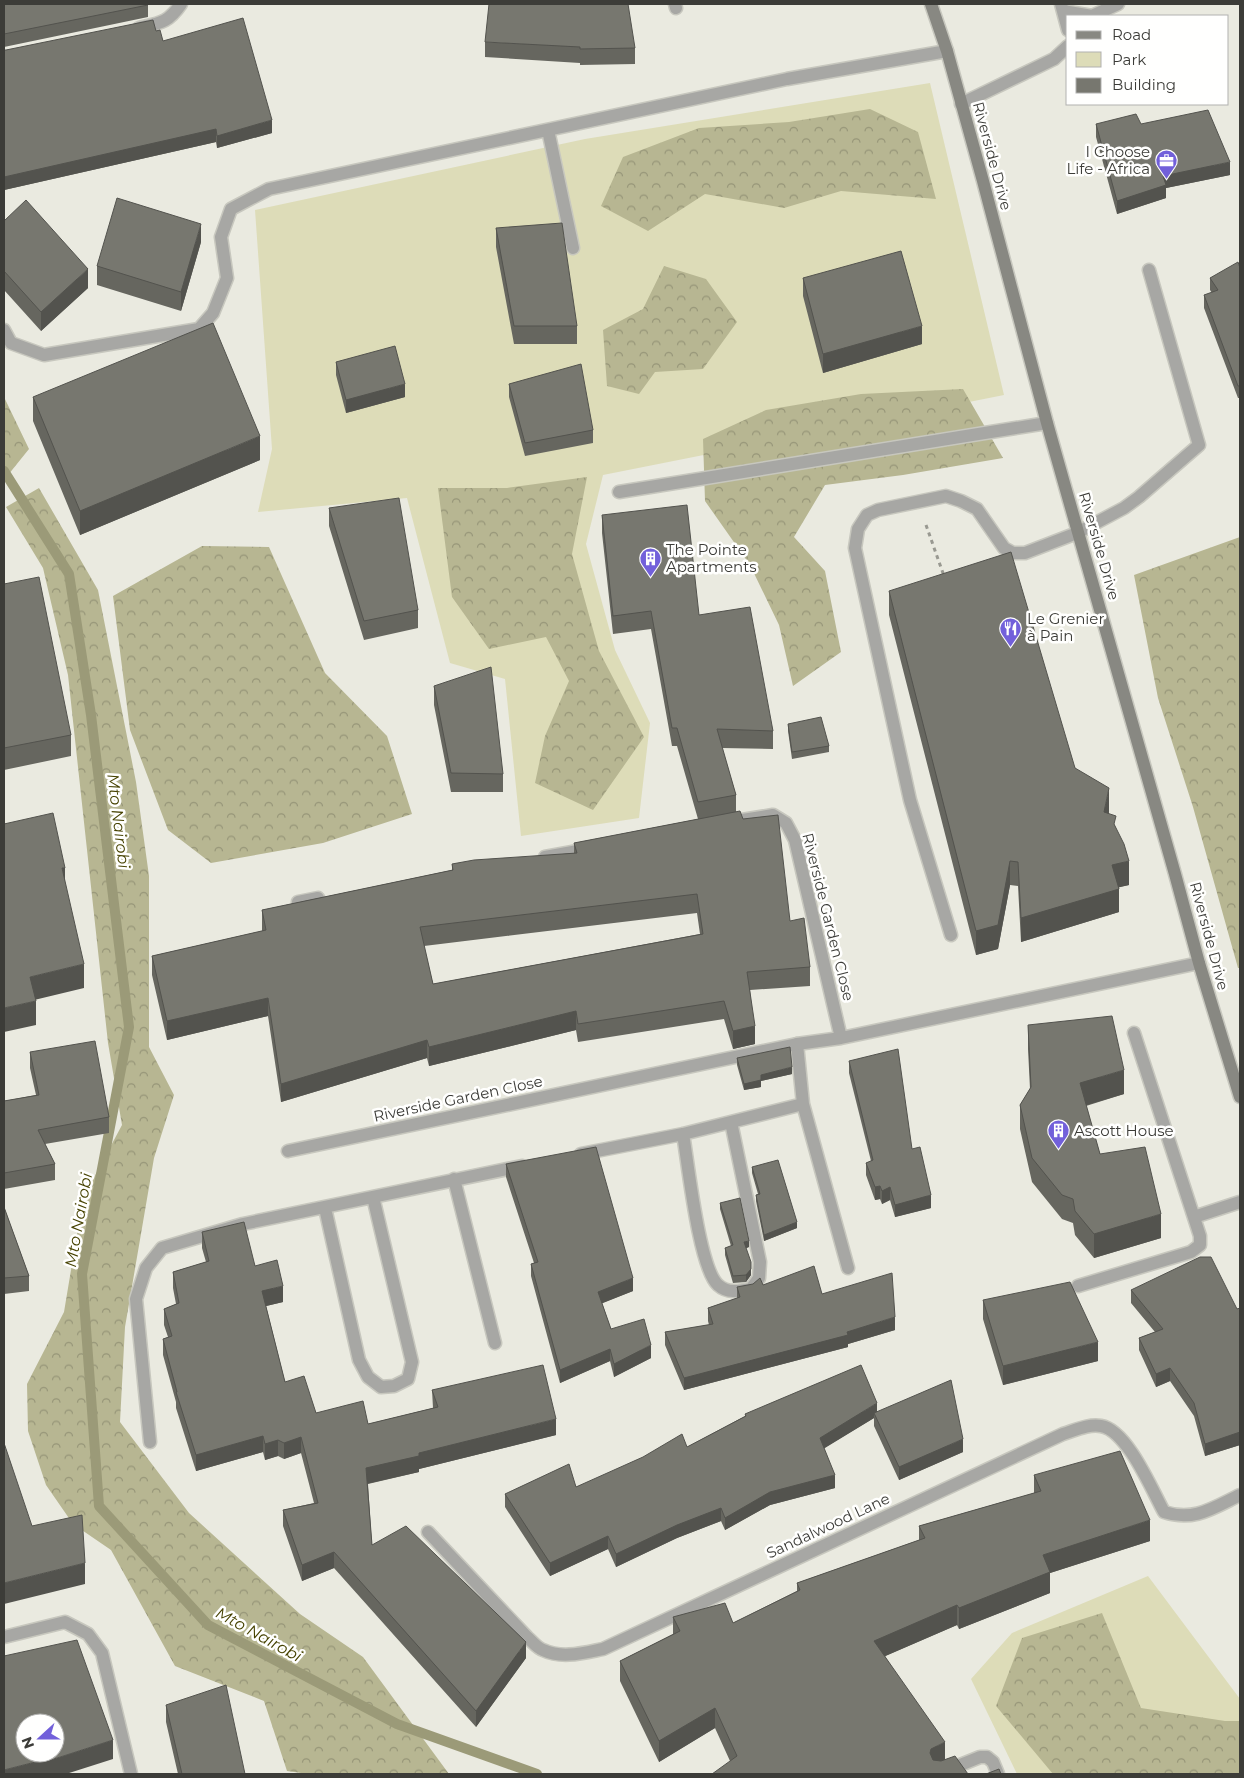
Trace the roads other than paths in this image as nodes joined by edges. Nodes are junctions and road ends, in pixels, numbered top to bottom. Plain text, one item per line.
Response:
1 (181, 4) edge
2 (931, 4) edge
3 (1118, 4) edge
4 (1062, 7) edge
5 (1089, 15) edge
6 (1094, 15) edge
7 (1066, 22) edge
8 (128, 30) edge
9 (1066, 48) edge
10 (946, 51) junction
11 (961, 104) junction
12 (548, 130) junction
13 (574, 248) dead end
14 (1149, 270) dead end
15 (4, 330) edge
16 (1047, 423) junction
17 (620, 492) dead end
18 (1077, 533) junction
19 (722, 824) edge
20 (597, 847) edge
21 (529, 860) edge
22 (327, 897) edge
23 (298, 902) edge
24 (951, 935) dead end
25 (1199, 963) junction
26 (1134, 1032) dead end
27 (841, 1038) junction
28 (797, 1044) junction
29 (1236, 1068) edge
30 (1240, 1097) edge
31 (803, 1104) junction
32 (731, 1122) junction
33 (683, 1134) junction
34 (288, 1151) dead end
35 (567, 1157) edge
36 (530, 1164) edge
37 (454, 1179) junction
38 (372, 1197) junction
39 (1240, 1202) edge
40 (325, 1208) junction
41 (1194, 1217) junction
42 (848, 1268) dead end
43 (1078, 1286) dead end
44 (495, 1343) dead end
45 (150, 1442) dead end
46 (1240, 1495) edge
47 (428, 1532) dead end
48 (4, 1637) edge
49 (131, 1774) edge
50 (938, 1774) edge
51 (998, 1774) edge

1 - 8 street
2 - 10 street, Riverside Drive
3 - 6 street
4 - 5 street
4 - 7 street
9 - 11 street
10 - 11 street, Riverside Drive
10 - 12 street
11 - 16 street, Riverside Drive
12 - 13 street
12 - 15 street
14 - 18 street
16 - 17 street
16 - 18 street, Riverside Drive
18 - 24 street
18 - 25 street, Riverside Drive
19 - 27 street, Riverside Garden Close
20 - 21 street
22 - 23 street
25 - 27 street, Riverside Garden Close
25 - 29 street, Riverside Drive
26 - 41 street
27 - 28 street, Riverside Garden Close
28 - 31 street
28 - 34 street, Riverside Garden Close
29 - 30 street, Riverside Drive
31 - 32 street
31 - 42 street
32 - 33 street
32 - 33 street
33 - 35 street
36 - 37 street
37 - 38 street
37 - 44 street
38 - 40 street
38 - 40 street
39 - 41 street
40 - 45 street
41 - 43 street
46 - 47 street, Sandalwood Lane
48 - 49 street
50 - 51 street

